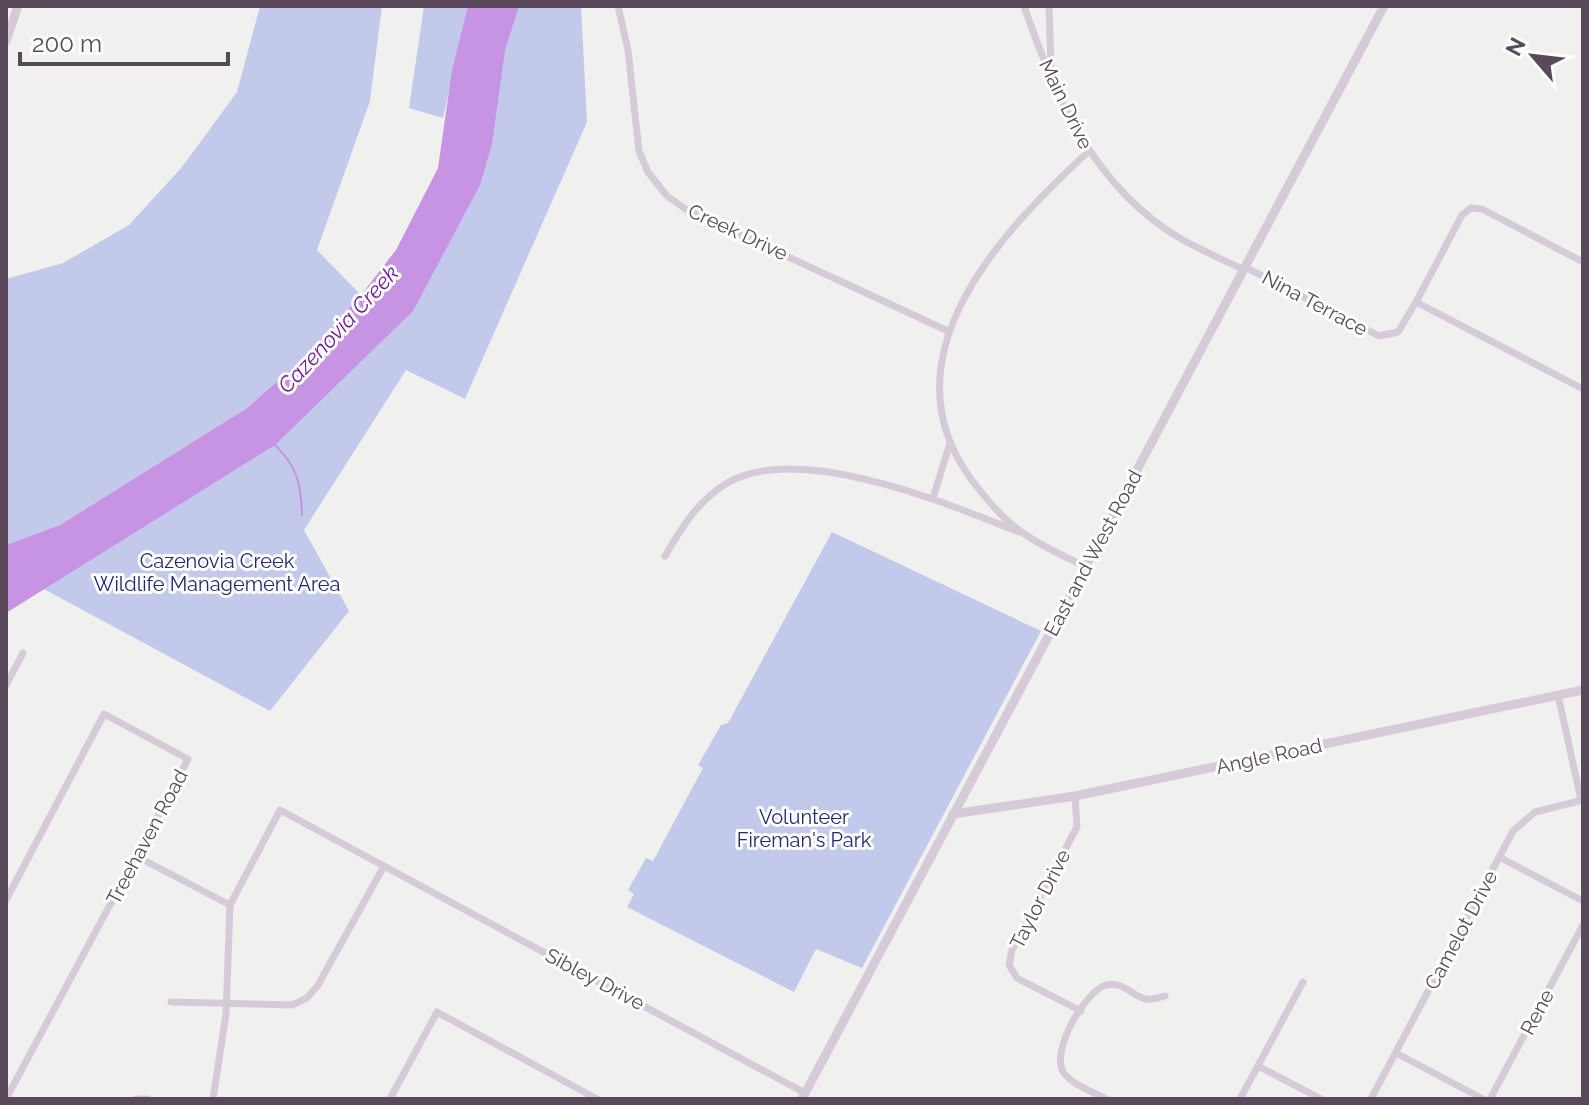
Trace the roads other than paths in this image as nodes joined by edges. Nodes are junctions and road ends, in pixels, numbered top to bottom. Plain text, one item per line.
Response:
1 (18, 6) edge
2 (618, 6) edge
3 (1024, 6) edge
4 (1049, 6) edge
5 (1384, 6) edge
6 (6, 41) edge
7 (1051, 71) junction
8 (1088, 152) junction
9 (1583, 262) edge
10 (1245, 268) junction
11 (1416, 302) junction
12 (948, 331) junction
13 (1583, 389) edge
14 (950, 443) junction
15 (933, 498) junction
16 (1025, 534) junction
17 (665, 556) dead end
18 (1086, 567) junction
19 (23, 653) dead end
20 (6, 685) edge
21 (1583, 690) edge
22 (1558, 695) junction
23 (1075, 796) junction
24 (1582, 800) edge
25 (953, 814) junction
26 (136, 856) junction
27 (1499, 857) junction
28 (384, 866) junction
29 (6, 900) edge
30 (1583, 901) edge
31 (230, 905) junction
32 (1583, 925) edge
33 (1303, 982) dead end
34 (1165, 996) dead end
35 (171, 1002) dead end
36 (226, 1004) junction
37 (1081, 1011) junction
38 (1396, 1053) junction
39 (1258, 1066) junction
40 (804, 1096) edge
41 (6, 1099) edge
42 (136, 1099) edge
43 (148, 1099) edge
44 (213, 1099) edge
45 (390, 1099) edge
46 (597, 1099) edge
47 (1106, 1099) edge
48 (1240, 1099) edge
49 (1321, 1099) edge
50 (1371, 1099) edge
51 (1483, 1099) edge
52 (1490, 1099) edge

1 - 6 street
2 - 12 street, Creek Drive
3 - 7 street, Main Drive
4 - 7 street
5 - 10 street, East and West Road
7 - 8 street, Main Drive
8 - 10 street, Main Drive
8 - 12 street
9 - 11 street, Nina Terrace
10 - 11 street, Nina Terrace
10 - 18 street, East and West Road
11 - 13 street
12 - 14 street
14 - 15 street
14 - 16 street
15 - 16 street
15 - 17 street
16 - 18 street
18 - 25 street, East and West Road
19 - 20 street
21 - 22 street, Angle Road
22 - 23 street, Angle Road
22 - 24 street
23 - 25 street, Angle Road
23 - 37 street, Taylor Drive
24 - 27 street, Camelot Drive
25 - 40 street, East and West Road
26 - 29 street, Treehaven Road
26 - 31 street
26 - 41 street, Treehaven Road
27 - 30 street
27 - 38 street, Camelot Drive
28 - 31 street, Sibley Drive
28 - 36 street
28 - 40 street, Sibley Drive
31 - 36 street
32 - 52 street, Rene
33 - 39 street
34 - 37 street
35 - 36 street
36 - 44 street
37 - 47 street
38 - 50 street, Camelot Drive
38 - 51 street
39 - 48 street
39 - 49 street
42 - 43 street
45 - 46 street

